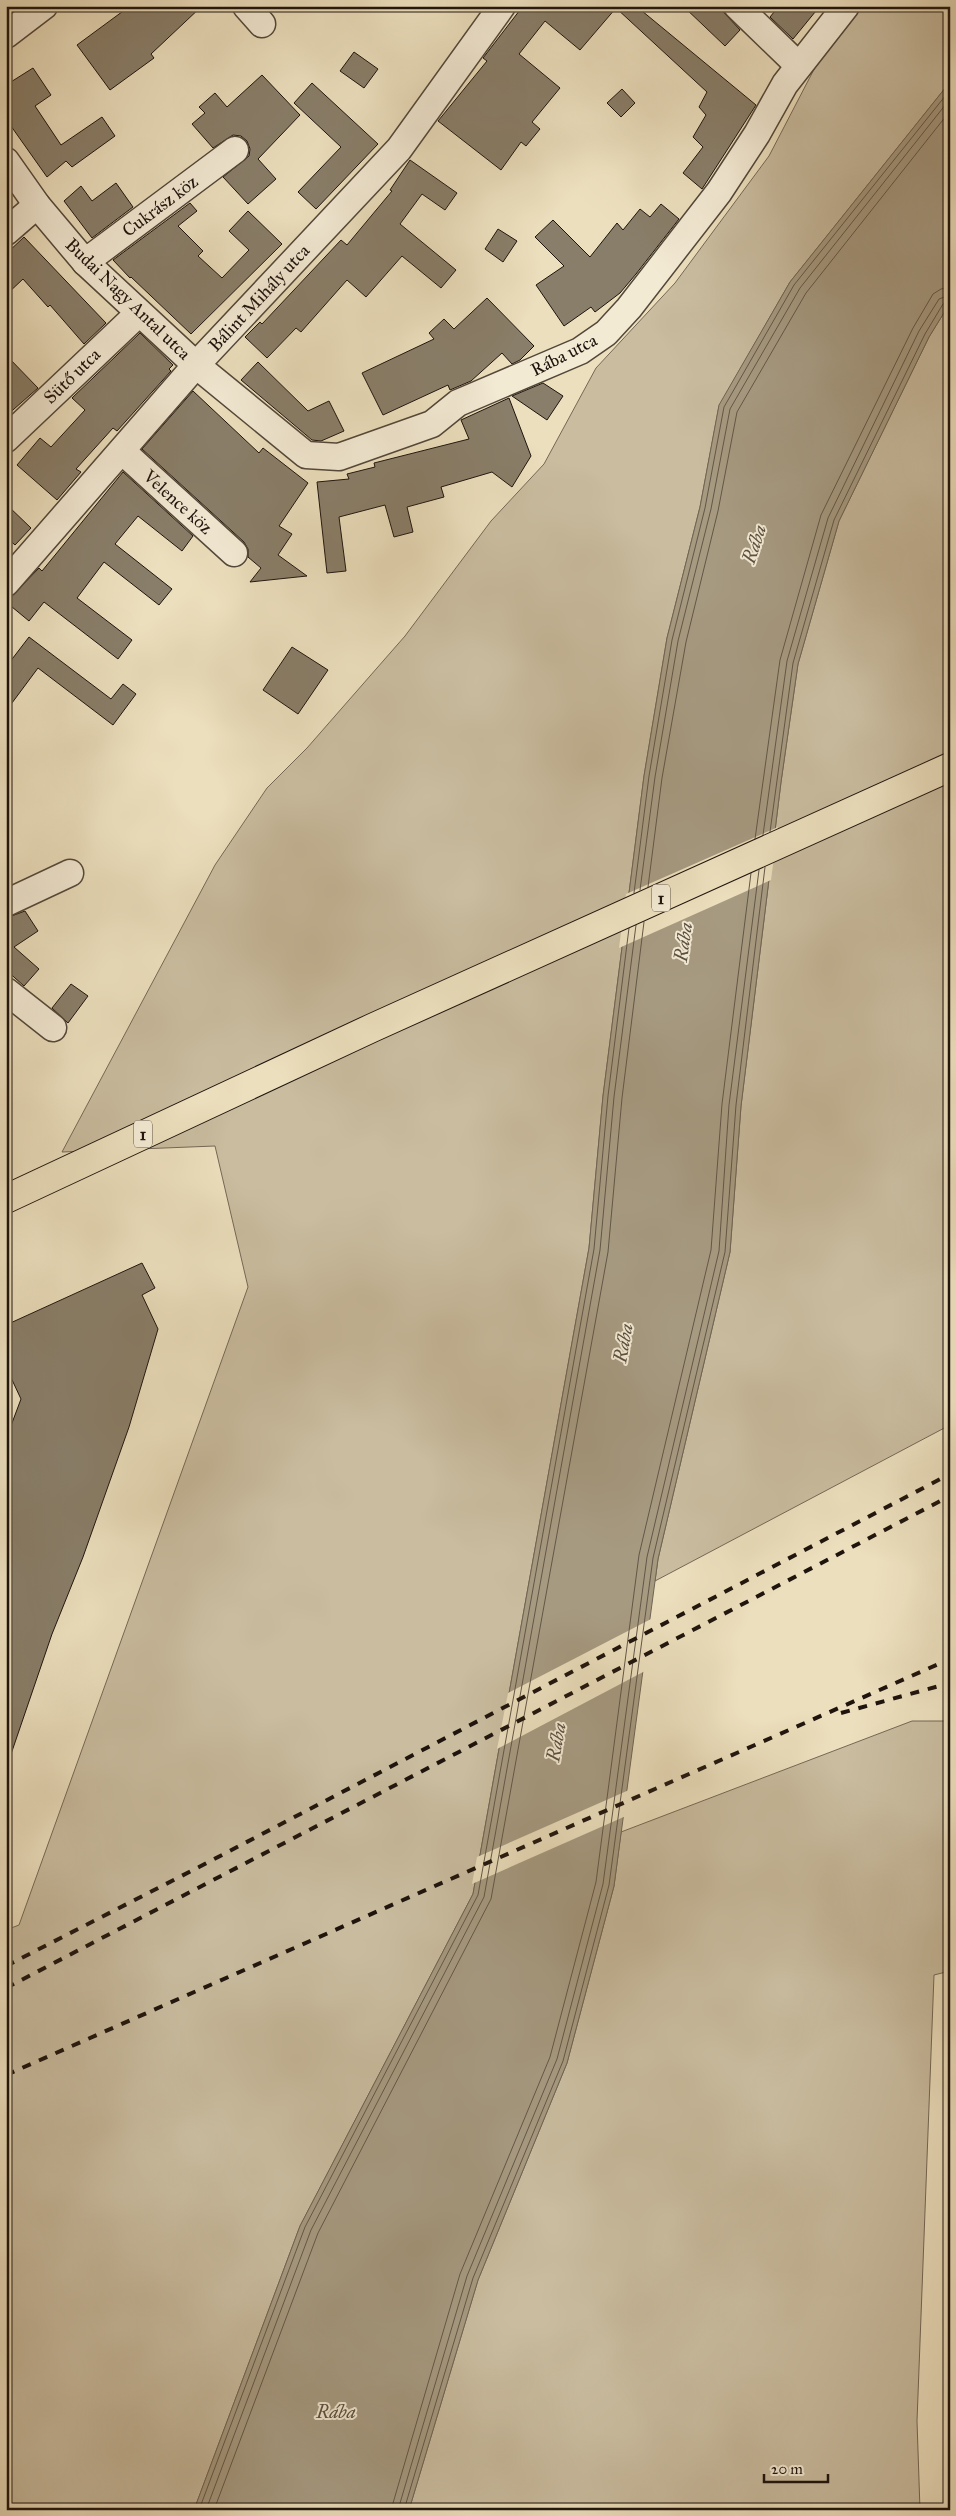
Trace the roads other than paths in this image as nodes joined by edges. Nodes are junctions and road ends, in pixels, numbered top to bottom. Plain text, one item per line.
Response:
1 (44, 6) edge
2 (502, 6) edge
3 (737, 6) edge
4 (846, 6) edge
5 (6, 36) edge
6 (798, 65) junction
7 (236, 150) dead end
8 (6, 161) edge
9 (37, 205) junction
10 (6, 232) edge
11 (85, 262) junction
12 (138, 312) junction
13 (196, 365) junction
14 (6, 439) edge
15 (122, 451) junction
16 (234, 553) dead end
17 (6, 583) edge
18 (950, 767) edge
19 (70, 873) dead end
20 (6, 902) edge
21 (6, 991) edge
22 (53, 1028) dead end
23 (6, 1199) edge

1 - 5 street
2 - 13 street, Bálint Mihály utca
3 - 6 street
4 - 6 street, Rába utca
6 - 13 street, Rába utca
7 - 11 street, Cukrász köz
8 - 9 street, Budai Nagy Antal utca
9 - 10 street
9 - 11 street, Budai Nagy Antal utca
11 - 12 street, Budai Nagy Antal utca
12 - 13 street, Budai Nagy Antal utca
12 - 14 street, Sütő utca
13 - 15 street, Bálint Mihály utca
15 - 16 street, Velence köz
15 - 17 street, Bálint Mihály utca
18 - 23 main road, 1
19 - 20 street
21 - 22 street

